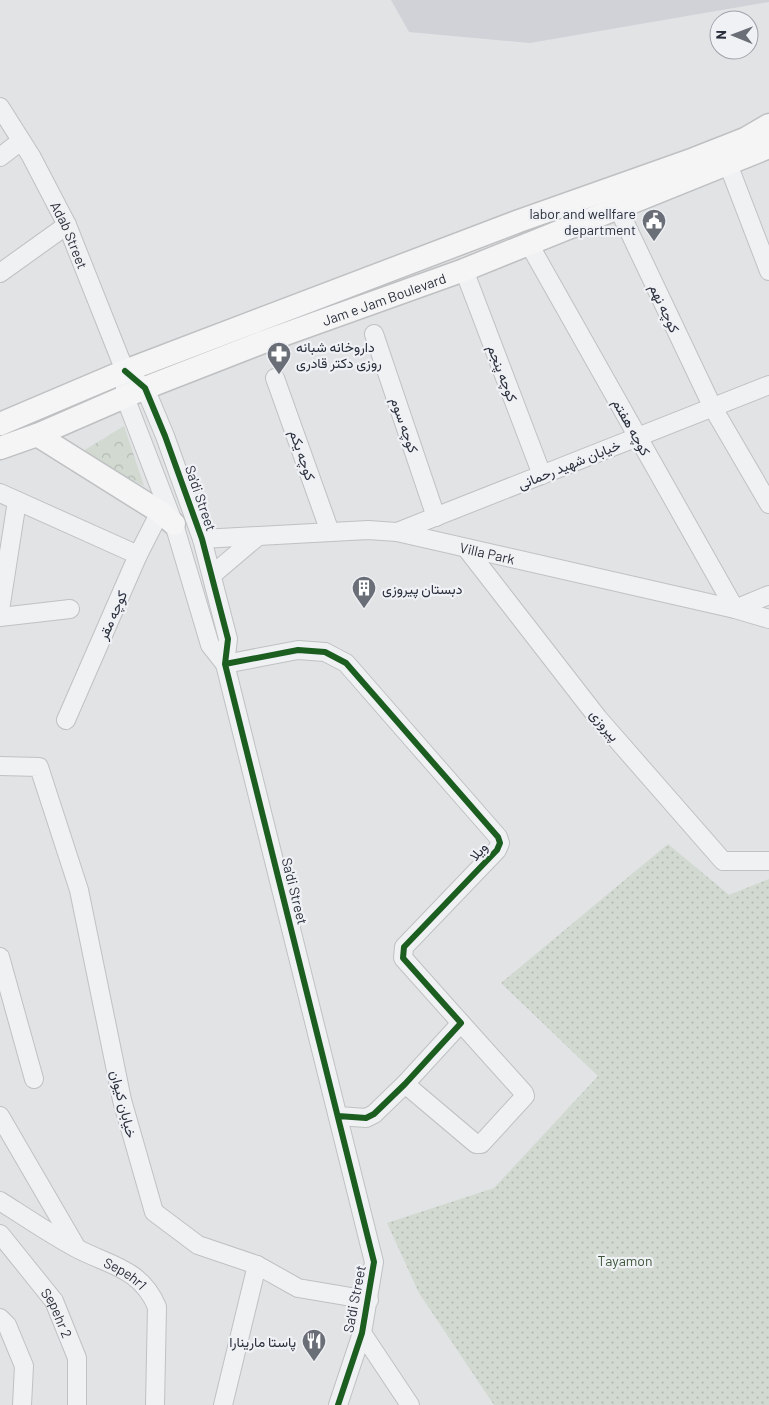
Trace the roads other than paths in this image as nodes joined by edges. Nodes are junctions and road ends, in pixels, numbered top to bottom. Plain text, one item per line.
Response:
1 (0, 107) edge
2 (769, 125) edge
3 (21, 141) junction
4 (769, 147) edge
5 (0, 157) edge
6 (728, 164) junction
7 (618, 208) junction
8 (519, 221) junction
9 (67, 225) junction
10 (529, 244) junction
11 (464, 270) junction
12 (769, 271) edge
13 (0, 273) edge
14 (374, 334) dead end
15 (125, 371) junction
16 (276, 378) dead end
17 (769, 386) edge
18 (135, 392) junction
19 (713, 408) junction
20 (0, 424) edge
21 (37, 435) junction
22 (638, 437) junction
23 (0, 448) edge
24 (542, 475) junction
25 (0, 493) edge
26 (17, 501) junction
27 (769, 504) edge
28 (436, 517) junction
29 (167, 518) junction
30 (330, 532) junction
31 (397, 532) junction
32 (257, 537) junction
33 (202, 539) junction
34 (466, 548) junction
35 (138, 555) junction
36 (212, 575) junction
37 (769, 595) edge
38 (70, 609) dead end
39 (735, 609) junction
40 (0, 610) edge
41 (0, 616) edge
42 (769, 619) edge
43 (225, 664) junction
44 (66, 720) dead end
45 (0, 766) edge
46 (769, 862) edge
47 (0, 957) edge
48 (461, 1023) junction
49 (34, 1079) dead end
50 (405, 1084) junction
51 (0, 1116) edge
52 (338, 1116) junction
53 (0, 1202) edge
54 (0, 1234) edge
55 (76, 1248) junction
56 (257, 1265) junction
57 (368, 1300) junction
58 (0, 1318) edge
59 (362, 1332) junction
60 (22, 1405) edge
61 (77, 1405) edge
62 (155, 1405) edge
63 (223, 1405) edge
64 (338, 1405) edge
65 (410, 1405) edge

1 - 3 street, Adab Street
2 - 8 main road, Jam e Jam Boulevard
3 - 5 street
3 - 9 street, Adab Street
4 - 6 main road, Jam e Jam Boulevard
6 - 7 main road, Jam e Jam Boulevard
6 - 12 street
7 - 10 main road, Jam e Jam Boulevard
7 - 19 street, کوچه نهم
8 - 10 main road
8 - 15 main road, Jam e Jam Boulevard
9 - 13 street
9 - 15 street, Adab Street
10 - 11 main road, Jam e Jam Boulevard
10 - 22 street, کوچه هفتم
11 - 18 main road, Jam e Jam Boulevard
11 - 24 street, کوچه پنجم
14 - 28 street, کوچه سوم
15 - 18 street
15 - 20 main road, Jam e Jam Boulevard
16 - 30 street, کوچه یکم
17 - 19 street, خیابان شهید رحمانی
18 - 21 main road, Jam e Jam Boulevard
18 - 29 street, Sa'di Street
18 - 33 street, Sa'di Street
19 - 22 street, خیابان شهید رحمانی
19 - 27 street, کوچه نهم
21 - 23 main road, Jam e Jam Boulevard
21 - 29 main road
22 - 24 street, خیابان شهید رحمانی
22 - 39 street, کوچه هفتم
24 - 28 street, خیابان شهید رحمانی
25 - 26 street
26 - 35 street
26 - 40 street
28 - 31 street, خیابان شهید رحمانی
29 - 35 street, کوچه مقر
29 - 43 street, Sa'di Street
30 - 31 street, Villa Park
30 - 32 street, Villa Park
31 - 34 street, Villa Park
32 - 33 street, Villa Park
32 - 36 street
33 - 36 street, Sa'di Street
34 - 39 street, Villa Park
34 - 46 street, پیروزی
35 - 44 street, کوچه مقر
36 - 43 street, Sa'di Street
37 - 39 street
38 - 41 street
39 - 42 street, Villa Park
43 - 48 street, ویلا
43 - 52 street, Sa'di Street
45 - 56 street, خیابان کیوان
47 - 49 street
48 - 50 street
48 - 50 street
50 - 52 street
51 - 55 street
52 - 57 street, Sa'di Street
53 - 55 street, Sepehr1
54 - 61 street, Sepehr 2
55 - 62 street, Sepehr1
56 - 57 street, خیابان کیوان
56 - 63 street
57 - 59 street, Sa'di Street
58 - 60 street
59 - 64 street, Sa'di Street
59 - 65 street

